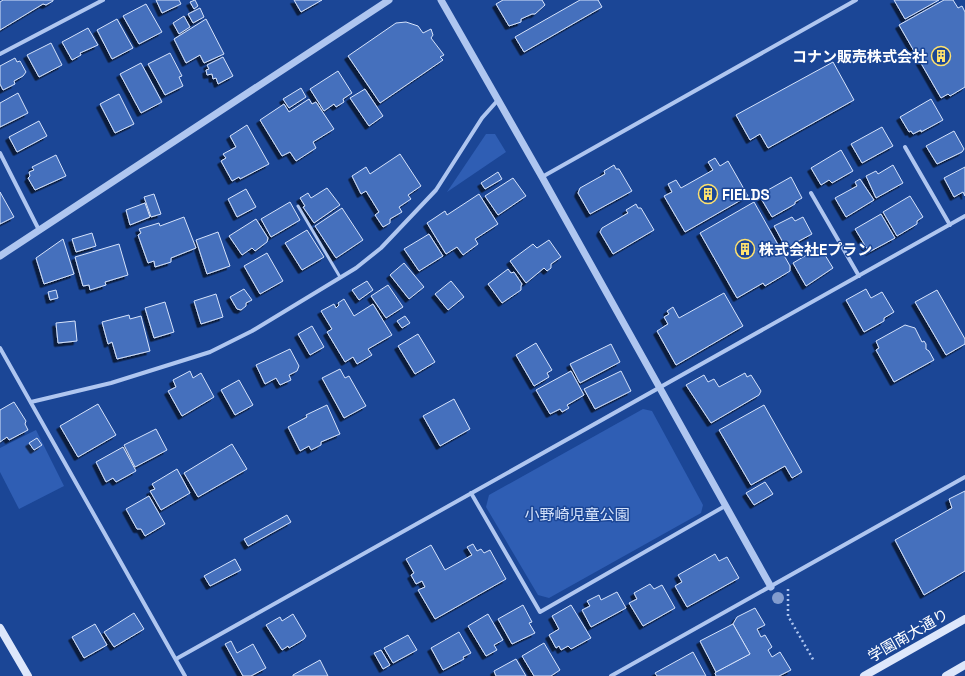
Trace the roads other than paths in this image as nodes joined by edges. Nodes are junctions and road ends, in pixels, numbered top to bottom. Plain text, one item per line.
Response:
1 (103, 0) edge
2 (389, 0) edge
3 (441, 0) edge
4 (856, 0) edge
5 (0, 54) edge
6 (498, 100) junction
7 (905, 147) dead end
8 (0, 153) edge
9 (542, 177) junction
10 (811, 193) dead end
11 (298, 206) dead end
12 (965, 216) edge
13 (950, 225) junction
14 (39, 230) junction
15 (0, 256) edge
16 (859, 276) junction
17 (340, 277) junction
18 (0, 348) edge
19 (660, 388) junction
20 (30, 402) junction
21 (965, 477) edge
22 (471, 493) junction
23 (726, 506) junction
24 (771, 587) junction
25 (965, 619) edge
26 (0, 628) edge
27 (176, 659) junction
28 (965, 665) edge
29 (28, 676) edge
30 (185, 676) edge
31 (611, 676) edge
32 (864, 676) edge
33 (946, 676) edge

1 - 5 street
2 - 14 street
3 - 6 street
4 - 9 street
6 - 9 street
6 - 17 street
7 - 13 street
8 - 14 street
9 - 19 street
10 - 16 street
11 - 17 lane
12 - 13 street
13 - 16 street
14 - 15 street
16 - 19 street
17 - 20 street
18 - 20 street
19 - 22 street
19 - 23 street
20 - 27 street
21 - 24 street
22 - 23 street
22 - 27 street
23 - 24 street
24 - 31 street
25 - 32 main road, 学園南大通り
26 - 29 main road
27 - 30 street
28 - 33 main road

